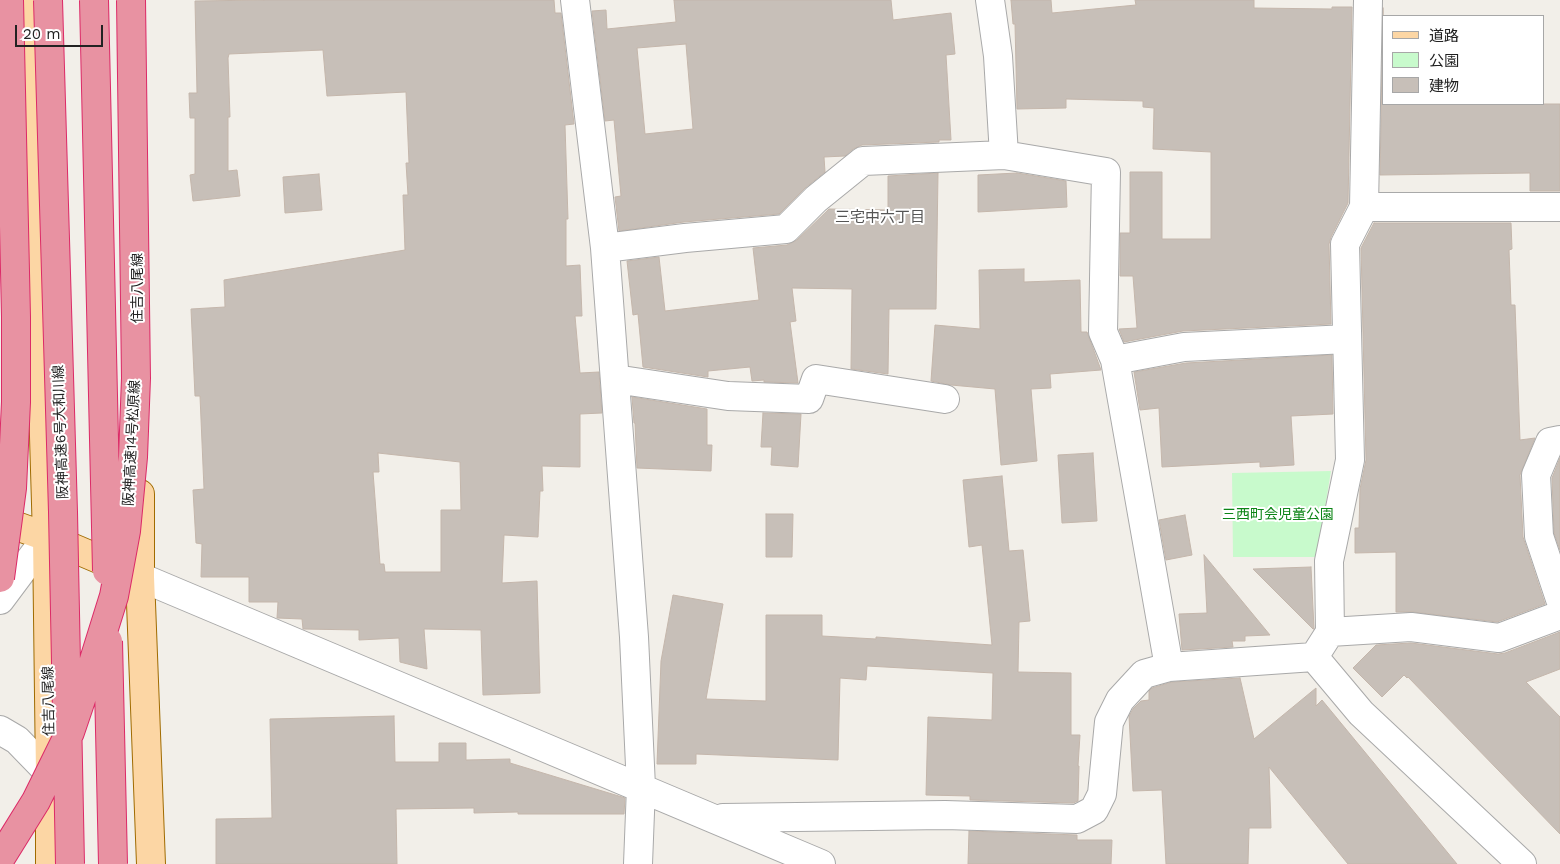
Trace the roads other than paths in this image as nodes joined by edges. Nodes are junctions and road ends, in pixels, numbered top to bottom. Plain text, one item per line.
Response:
1 (9, 0) edge
2 (31, 0) edge
3 (48, 0) edge
4 (94, 0) edge
5 (132, 0) edge
6 (137, 0) edge
7 (575, 0) edge
8 (990, 0) edge
9 (1368, 0) edge
10 (1004, 155) junction
11 (1364, 207) junction
12 (1560, 207) edge
13 (605, 248) junction
14 (1347, 339) junction
15 (1115, 360) junction
16 (615, 379) junction
17 (944, 399) dead end
18 (1560, 440) edge
19 (63, 512) junction
20 (0, 520) edge
21 (47, 537) junction
22 (140, 576) junction
23 (0, 578) edge
24 (1560, 599) edge
25 (0, 600) edge
26 (1560, 616) edge
27 (1330, 632) junction
28 (1314, 658) junction
29 (1169, 667) junction
30 (0, 730) edge
31 (50, 774) junction
32 (641, 787) junction
33 (712, 818) junction
34 (0, 859) edge
35 (50, 864) edge
36 (59, 864) edge
37 (70, 864) edge
38 (113, 864) edge
39 (151, 864) edge
40 (638, 864) edge
41 (821, 864) edge
42 (1522, 864) edge

1 - 23 highway, bridge
2 - 21 main road, 住吉八尾線
3 - 19 highway, 阪神高速6号大和川線, bridge
4 - 38 highway, bridge
5 - 34 highway, 阪神高速14号松原線, bridge
6 - 22 main road, 住吉八尾線
7 - 13 street
8 - 10 street
9 - 11 street
10 - 13 street
10 - 15 street
11 - 12 street
11 - 14 street
13 - 16 street
14 - 15 street
14 - 27 street
15 - 29 street
16 - 17 street
16 - 32 street
18 - 24 street
19 - 36 highway, bridge
19 - 37 highway, 阪神高速6号大和川線, bridge
20 - 21 main road
21 - 22 main road
21 - 25 street
21 - 31 main road, 住吉八尾線
22 - 32 street
22 - 39 main road, 住吉八尾線
26 - 27 street
27 - 28 street
28 - 29 street
28 - 42 street
29 - 33 street
30 - 31 street
31 - 35 main road, 住吉八尾線
32 - 33 street
32 - 40 street
33 - 41 street

